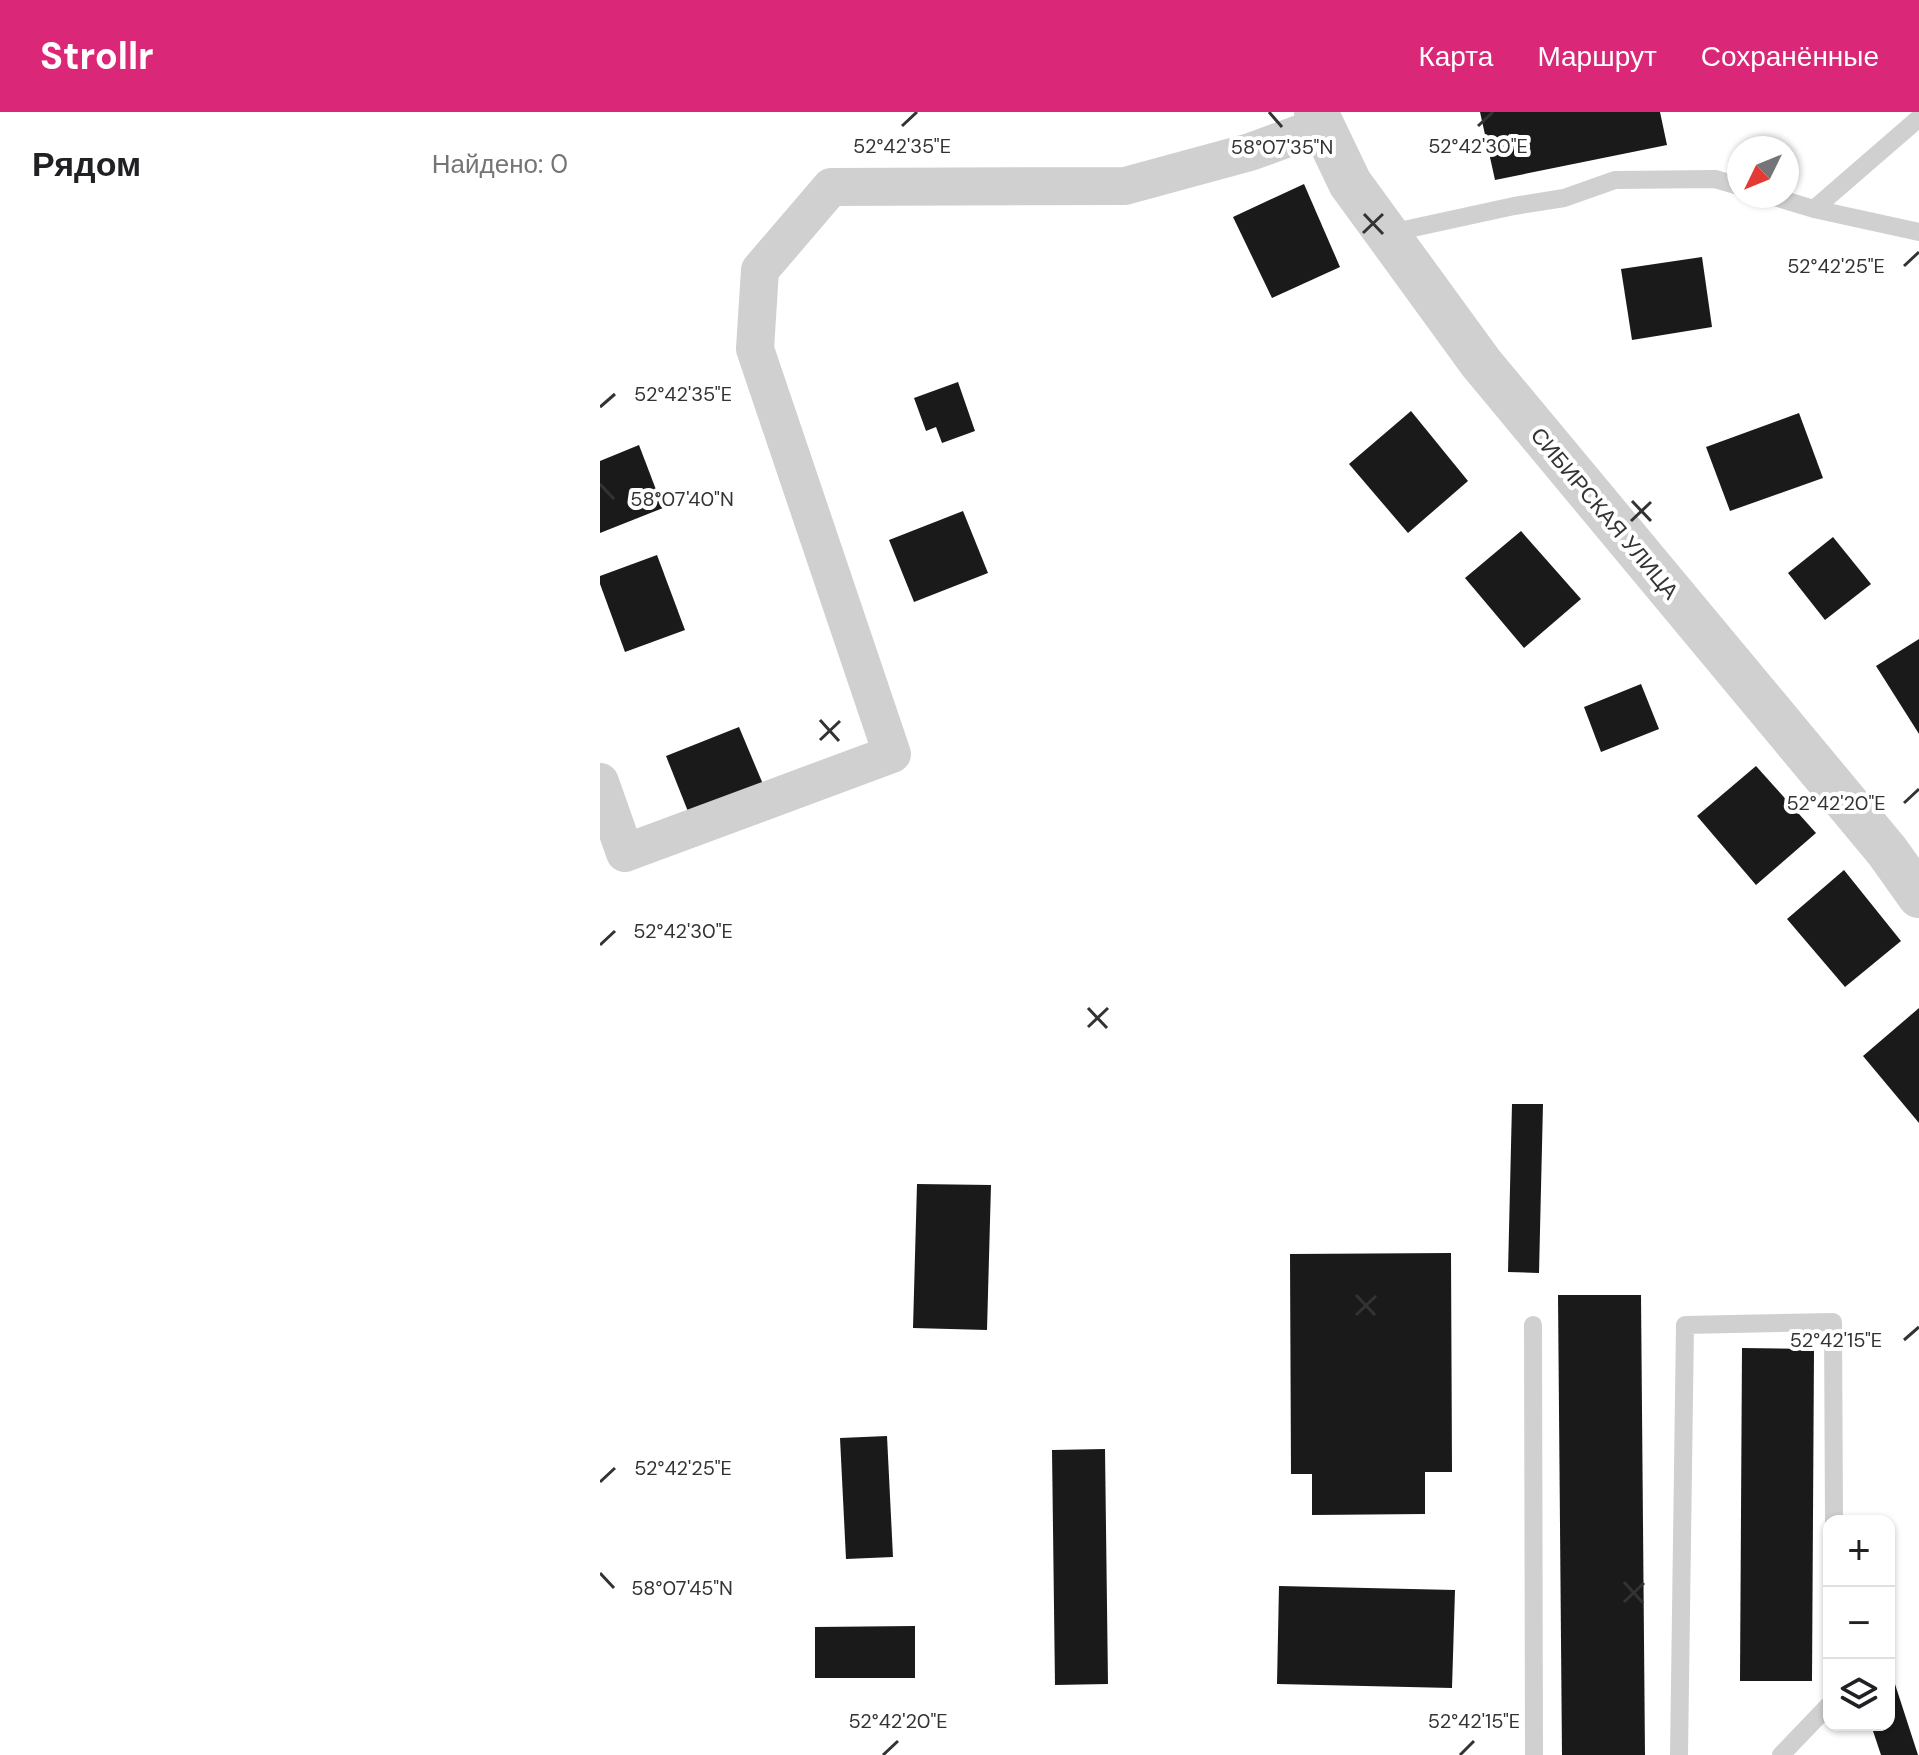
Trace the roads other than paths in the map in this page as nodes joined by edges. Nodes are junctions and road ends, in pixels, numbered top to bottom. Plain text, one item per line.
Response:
1 (1919, 118) edge
2 (1319, 119) edge
3 (1727, 182) edge
4 (1799, 204) edge
5 (1814, 209) junction
6 (1919, 232) edge
7 (1387, 234) junction
8 (600, 782) edge
9 (1919, 896) edge
10 (1533, 1325) dead end
11 (1834, 1515) edge
12 (1823, 1711) edge
13 (1534, 1755) edge
14 (1679, 1755) edge
15 (1781, 1755) edge

1 - 5 lane
2 - 7 street, СИБИРСКАЯ УЛИЦА
2 - 8 street
3 - 7 lane
4 - 5 lane
5 - 6 lane
7 - 9 street, СИБИРСКАЯ УЛИЦА
10 - 13 lane
11 - 14 lane
12 - 15 lane

